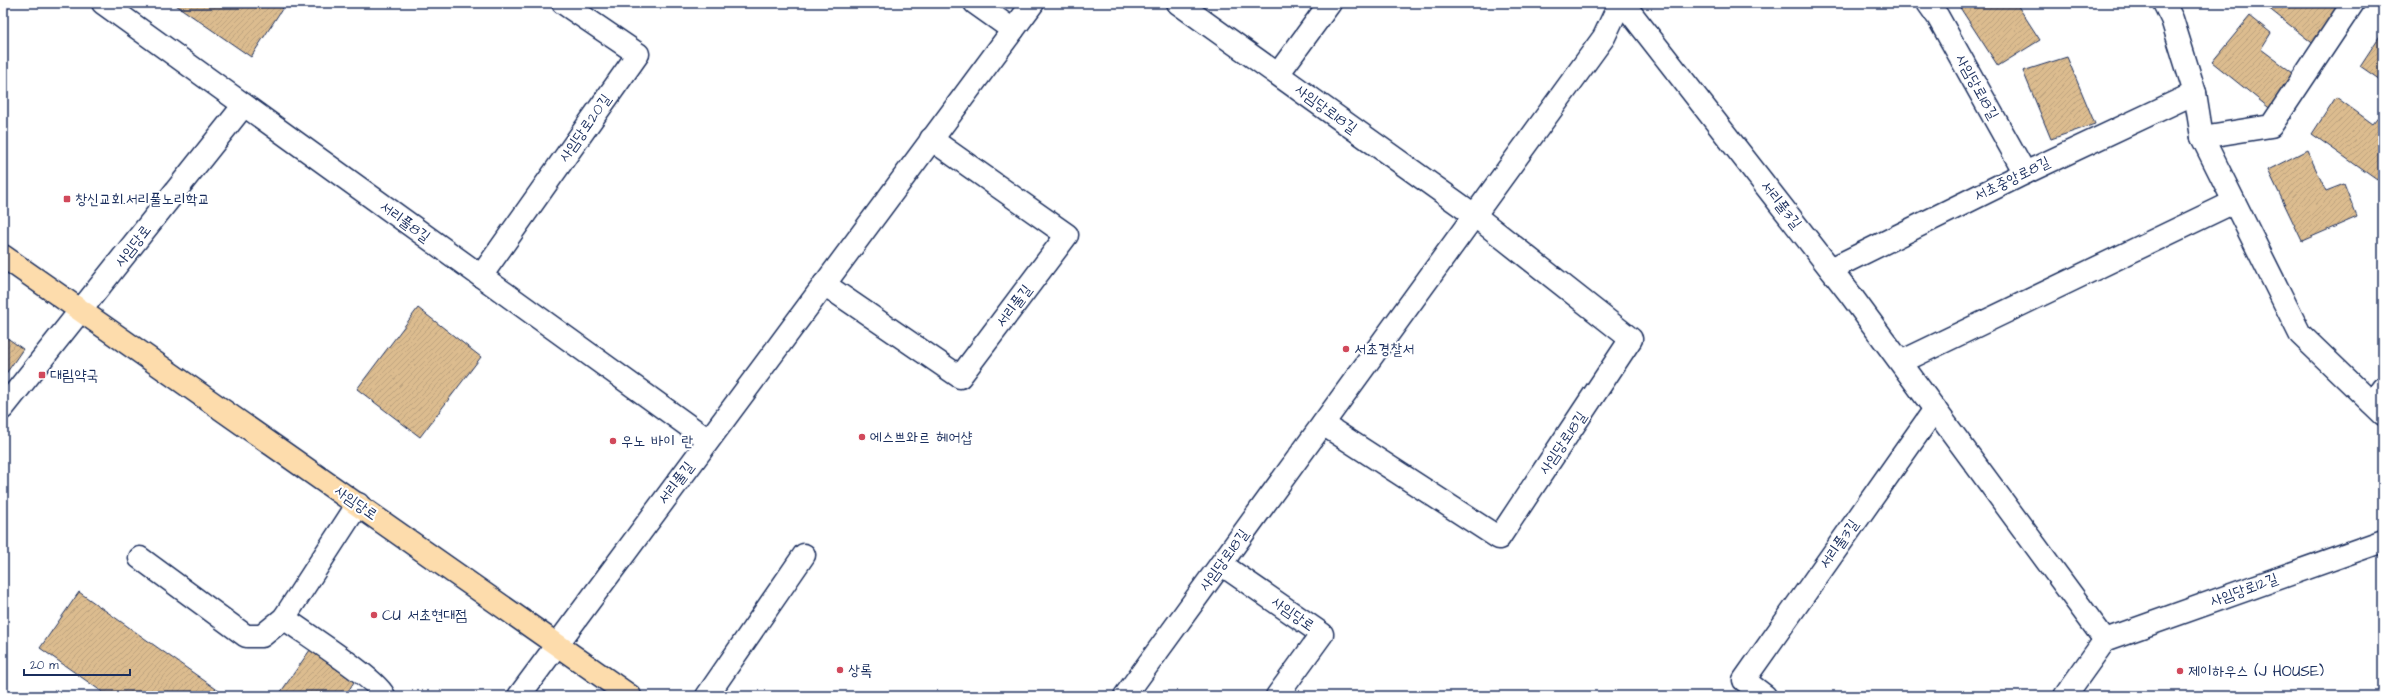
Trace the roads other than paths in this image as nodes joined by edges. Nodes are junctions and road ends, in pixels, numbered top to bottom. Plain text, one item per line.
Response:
1 (103, 3) edge
2 (563, 3) edge
3 (975, 3) edge
4 (1033, 3) edge
5 (1178, 3) edge
6 (1330, 3) edge
7 (1620, 3) edge
8 (1623, 3) edge
9 (1928, 3) edge
10 (2353, 3) edge
11 (2173, 8) edge
12 (1013, 30) junction
13 (1278, 74) junction
14 (2195, 93) junction
15 (244, 105) junction
16 (2202, 137) junction
17 (931, 139) junction
18 (2025, 173) junction
19 (2234, 202) junction
20 (1474, 215) junction
21 (3, 256) edge
22 (1831, 269) junction
23 (481, 276) junction
24 (824, 284) junction
25 (81, 311) junction
26 (1901, 362) junction
27 (2379, 402) edge
28 (3, 408) edge
29 (1935, 408) junction
30 (1323, 424) junction
31 (708, 440) junction
32 (358, 504) junction
33 (2383, 541) edge
34 (804, 555) dead end
35 (140, 558) dead end
36 (1221, 564) junction
37 (284, 618) junction
38 (2105, 640) junction
39 (557, 643) junction
40 (384, 696) edge
41 (519, 696) edge
42 (630, 696) edge
43 (707, 696) edge
44 (1125, 696) edge
45 (1277, 696) edge
46 (1764, 696) edge
47 (2065, 696) edge

1 - 15 street, 서리풀8길
2 - 23 street, 사임당로20길
3 - 12 street
4 - 12 street, 서리풀길
5 - 13 street, 사임당로18길
6 - 13 street
7 - 20 street, 사임당로18길
8 - 22 street, 서리풀3길
9 - 18 street, 사임당로18길
10 - 16 street
11 - 14 street
12 - 17 street, 서리풀길
13 - 20 street, 사임당로18길
14 - 16 street
14 - 18 street, 서초중앙로8길
15 - 23 street, 서리풀8길
15 - 25 street, 사임당로
16 - 19 street
17 - 24 street, 서리풀길
17 - 24 street, 서리풀길
18 - 22 street, 서초중앙로8길
19 - 26 street
19 - 27 street
20 - 30 street, 사임당로18길
20 - 30 street, 사임당로18길
21 - 25 main road, 사임당로
22 - 26 street, 서리풀3길
23 - 31 street, 서리풀8길
24 - 31 street, 서리풀길
25 - 28 street
25 - 32 main road, 사임당로
26 - 29 street, 서리풀3길
29 - 38 street, 서리풀3길
29 - 46 street, 서리풀3길
30 - 36 street, 사임당로18길
31 - 39 street, 서리풀길
32 - 37 street
32 - 39 main road, 사임당로
33 - 38 street, 사임당로12길
34 - 43 street
35 - 37 street
36 - 44 street, 사임당로18길
36 - 45 street, 사임당로
37 - 40 street
38 - 47 street
39 - 41 street, 서리풀길
39 - 42 main road, 사임당로

